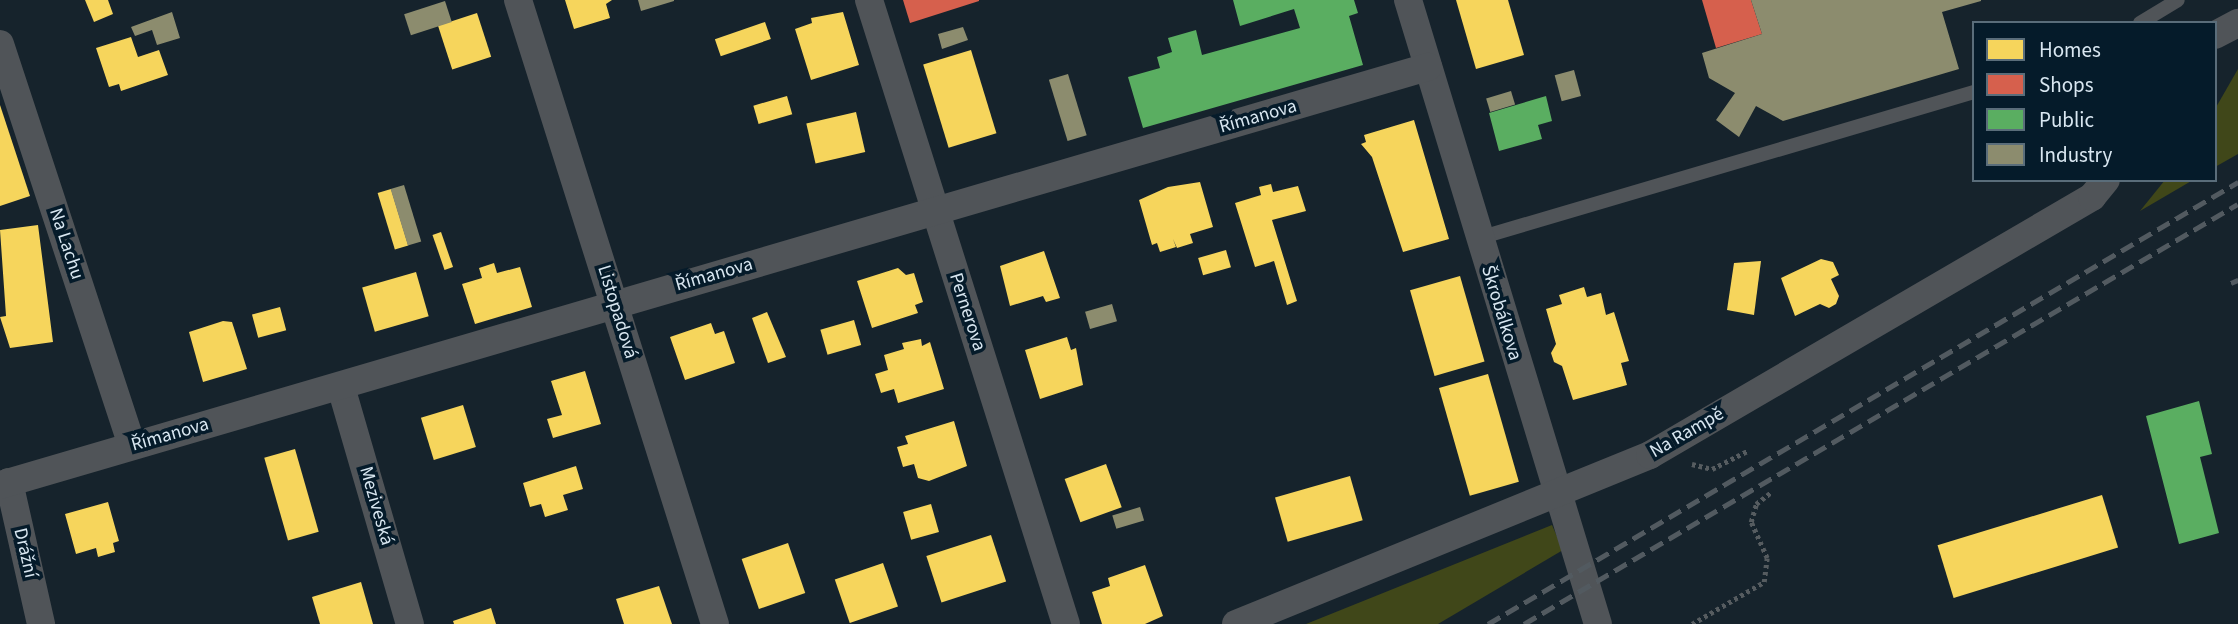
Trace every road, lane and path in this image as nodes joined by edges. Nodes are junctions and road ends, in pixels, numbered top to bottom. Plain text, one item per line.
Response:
1 (518, 0) edge
2 (869, 0) edge
3 (1408, 0) edge
4 (2178, 0) edge
5 (2143, 21) edge
6 (2238, 23) edge
7 (2217, 34) edge
8 (0, 44) edge
9 (1428, 67) junction
10 (1972, 93) edge
11 (2104, 182) edge
12 (935, 211) junction
13 (1479, 238) junction
14 (615, 304) junction
15 (341, 387) junction
16 (132, 445) junction
17 (4, 484) edge
18 (1770, 493) dead end
19 (1556, 496) junction
20 (41, 624) edge
21 (410, 624) edge
22 (715, 624) edge
23 (1066, 624) edge
24 (1237, 624) edge
25 (1598, 624) edge
26 (1692, 624) edge

1 - 14 street, Listopadová
2 - 12 street, Pernerova
3 - 9 street, Škrobálkova
4 - 5 lane
6 - 7 street
8 - 16 street, Na Lachu
9 - 12 street, Římanova
9 - 13 street, Škrobálkova
10 - 13 lane
11 - 19 street, Na Rampě
12 - 14 street, Římanova
12 - 23 street, Pernerova
13 - 19 street, Škrobálkova
14 - 15 street, Římanova
14 - 22 street, Listopadová
15 - 16 street, Římanova
15 - 21 street, Meziveská
16 - 17 street, Římanova
17 - 20 street, Drážní
18 - 26 path
19 - 24 street, Na Rampě
19 - 25 street, Škrobálkova

